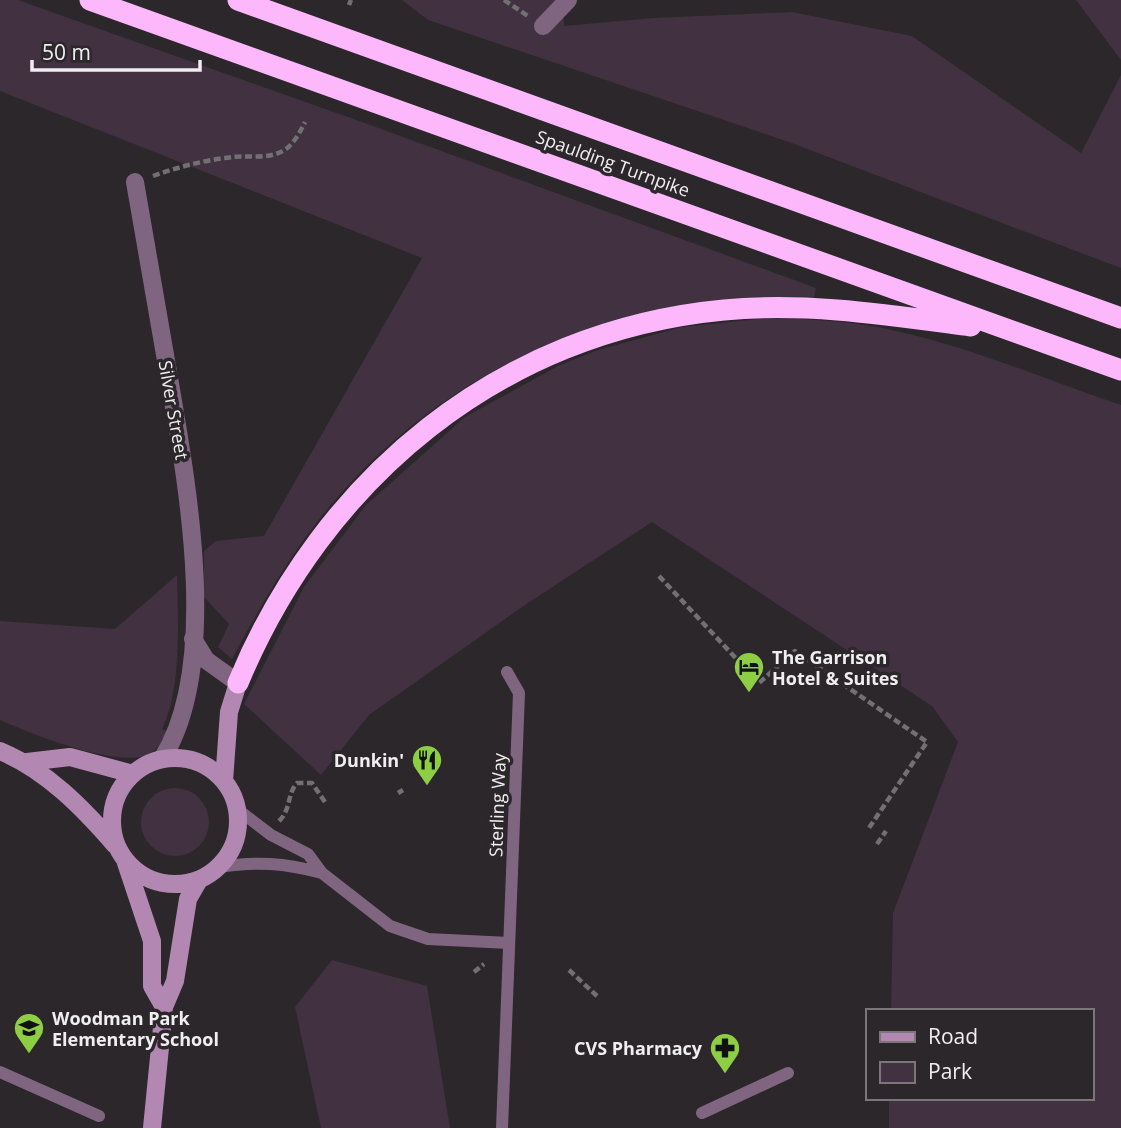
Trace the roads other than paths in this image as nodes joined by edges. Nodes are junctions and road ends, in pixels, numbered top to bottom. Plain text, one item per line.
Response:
1 (90, 0) edge
2 (238, 0) edge
3 (568, 0) edge
4 (543, 26) road end
5 (135, 182) road end
6 (1121, 318) edge
7 (1014, 332) junction
8 (1121, 370) edge
9 (193, 639) junction
10 (507, 672) dead end
11 (238, 683) junction
12 (0, 751) edge
13 (162, 760) junction
14 (27, 762) junction
15 (133, 774) junction
16 (224, 781) junction
17 (237, 809) junction
18 (121, 854) junction
19 (218, 867) junction
20 (322, 873) junction
21 (199, 880) junction
22 (509, 943) junction
23 (164, 1007) junction
24 (0, 1072) edge
25 (788, 1073) dead end
26 (702, 1113) dead end
27 (99, 1116) dead end
28 (152, 1128) edge
29 (502, 1128) edge

1 - 7 highway, Spaulding Turnpike
2 - 6 highway, Spaulding Turnpike
3 - 4 street
5 - 9 street, Silver Street
7 - 8 highway, Spaulding Turnpike
7 - 11 highway
9 - 11 street
9 - 13 street, Silver Street
10 - 22 lane, Sterling Way
11 - 16 main road
12 - 14 main road
13 - 15 main road
13 - 16 main road
14 - 15 main road
14 - 18 main road
15 - 18 main road
16 - 17 main road
17 - 19 main road
17 - 20 lane
18 - 21 main road
18 - 23 main road
19 - 20 lane
19 - 21 main road
20 - 22 lane
21 - 23 main road
22 - 29 lane, Sterling Way
23 - 28 main road
24 - 27 lane
25 - 26 lane

